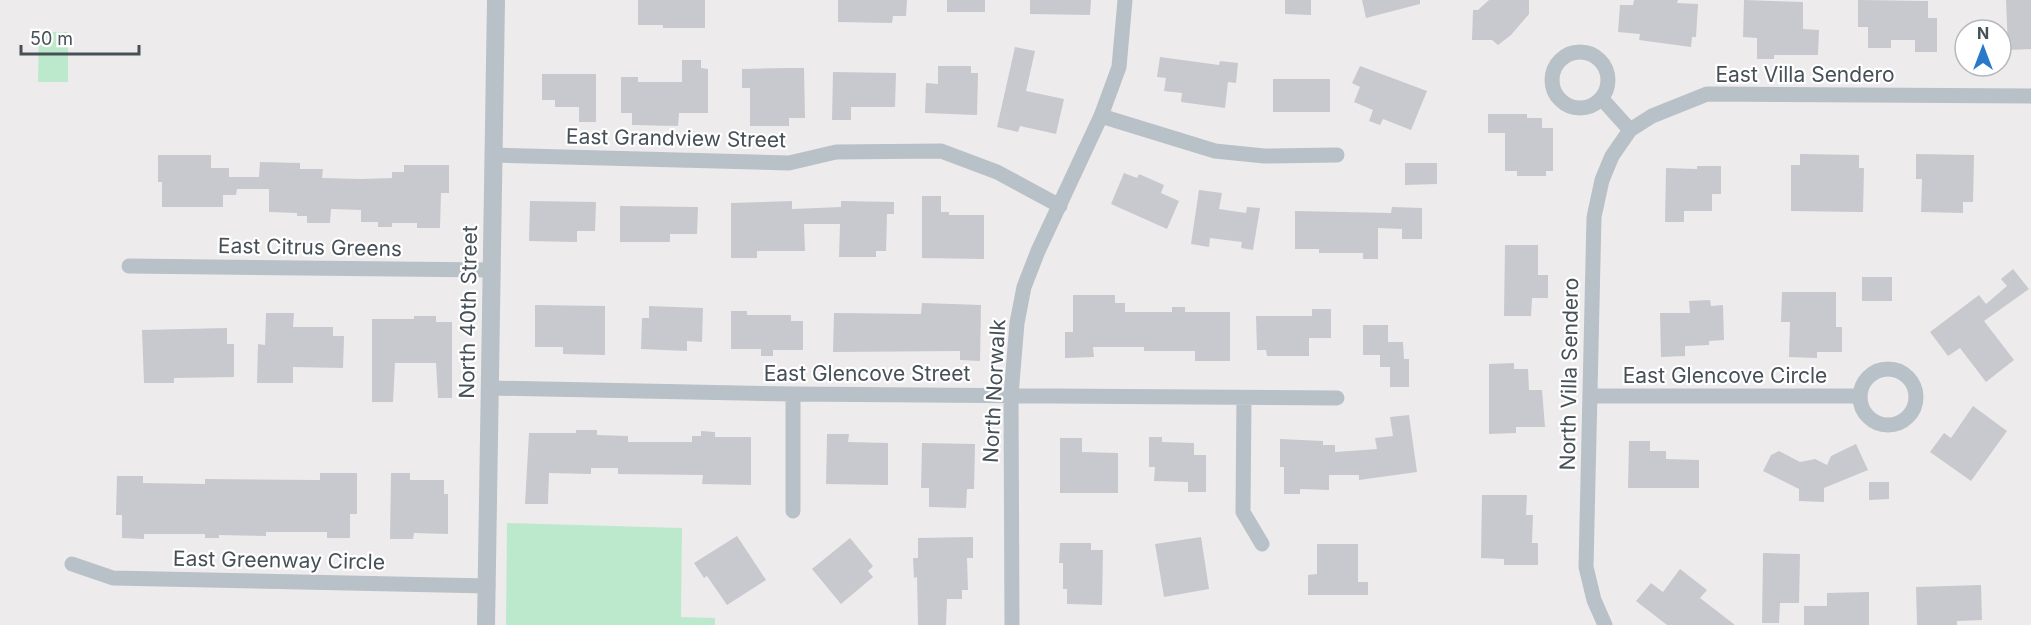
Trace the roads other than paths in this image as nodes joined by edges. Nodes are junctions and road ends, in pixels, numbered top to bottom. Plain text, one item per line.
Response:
1 (496, 0) edge
2 (1125, 0) edge
3 (2031, 96) edge
4 (1602, 99) dead end
5 (1101, 116) junction
6 (1630, 130) junction
7 (493, 155) junction
8 (1337, 155) dead end
9 (1060, 206) junction
10 (129, 266) dead end
11 (491, 270) junction
12 (490, 388) junction
13 (793, 394) junction
14 (1011, 395) junction
15 (1590, 396) junction
16 (1860, 396) dead end
17 (1244, 398) junction
18 (1337, 398) dead end
19 (792, 511) dead end
20 (1262, 544) dead end
21 (72, 564) dead end
22 (488, 586) junction
23 (486, 625) edge
24 (1012, 625) edge
25 (1605, 625) edge

1 - 7 street, North 40th Street
2 - 5 street, North Norwalk
3 - 6 street, East Villa Sendero
4 - 6 street
5 - 8 street
5 - 9 street, North Norwalk
6 - 15 street, North Villa Sendero
7 - 9 street, East Grandview Street
7 - 11 street, North 40th Street
9 - 14 street, North Norwalk
10 - 11 street, East Citrus Greens
11 - 12 street, North 40th Street
12 - 13 street, East Glencove Street
12 - 22 street, North 40th Street
13 - 14 street, East Glencove Street
13 - 19 street
14 - 17 street, East Glencove Street
14 - 24 street, North Norwalk
15 - 16 street, East Glencove Circle
15 - 25 street, North Villa Sendero
17 - 18 street
17 - 20 street
21 - 22 street, East Greenway Circle
22 - 23 street, North 40th Street

